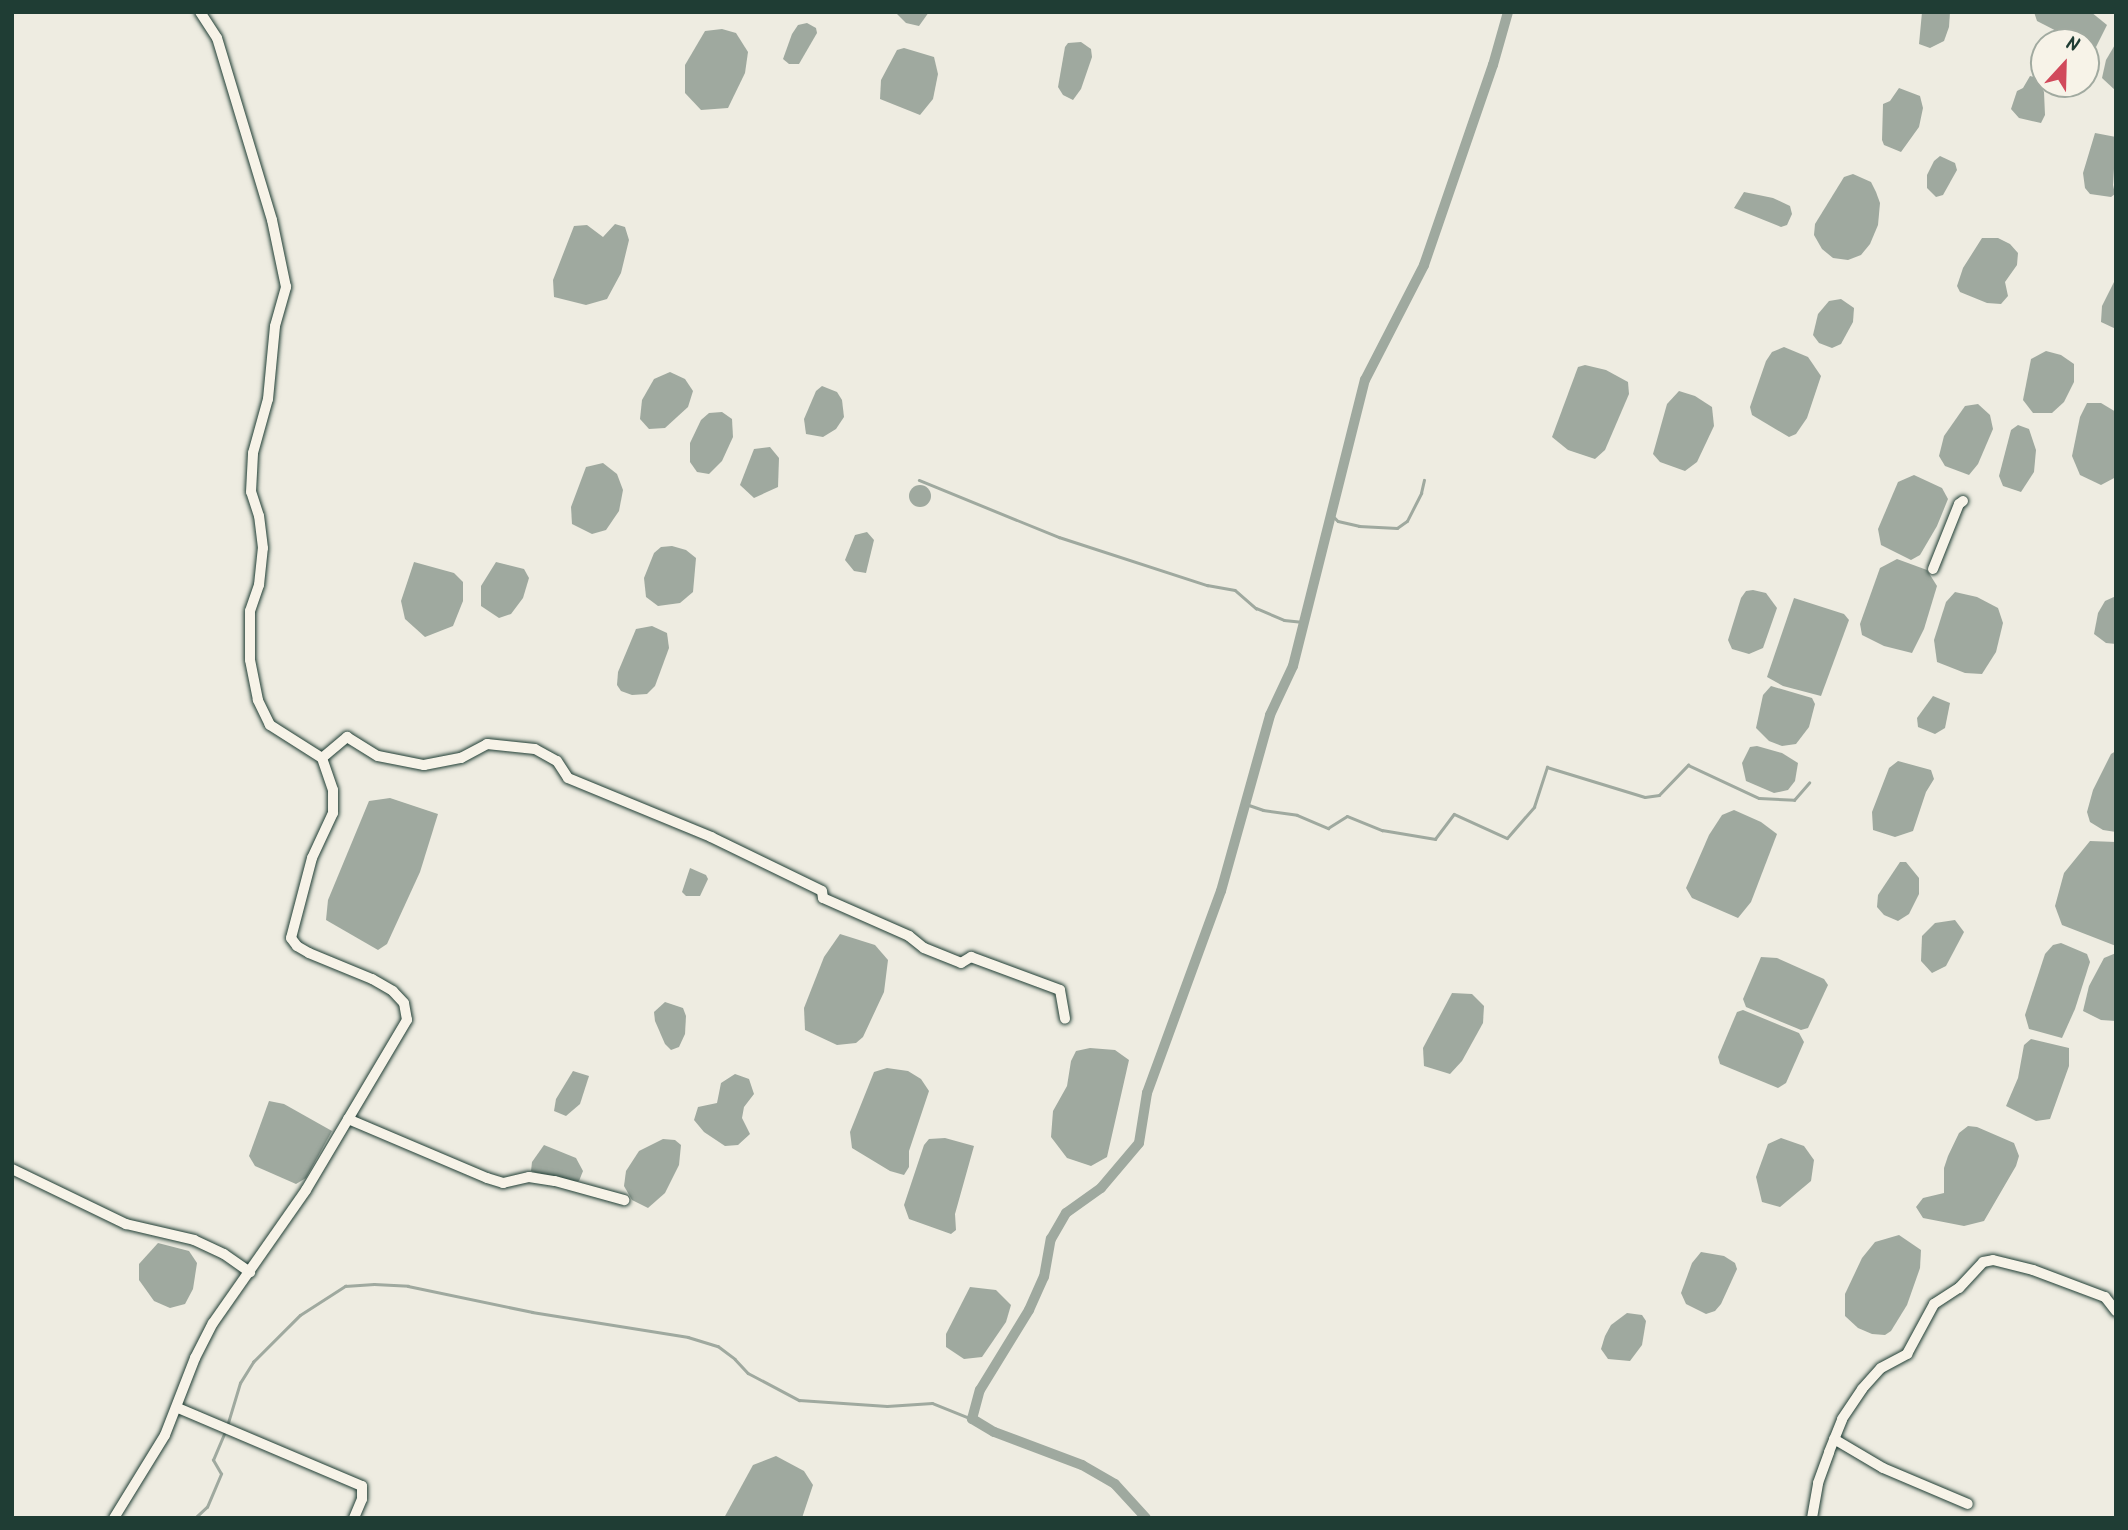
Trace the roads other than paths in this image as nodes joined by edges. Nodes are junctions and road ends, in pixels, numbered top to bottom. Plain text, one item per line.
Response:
1 (200, 12) edge
2 (1963, 501) dead end
3 (1933, 569) dead end
4 (321, 758) junction
5 (1065, 1019) dead end
6 (348, 1119) junction
7 (12, 1168) edge
8 (624, 1200) dead end
9 (250, 1272) junction
10 (2116, 1311) edge
11 (178, 1408) junction
12 (1834, 1438) junction
13 (1968, 1504) dead end
14 (114, 1518) edge
15 (354, 1518) edge
16 (1812, 1518) edge

1 - 4 street
2 - 3 street
4 - 5 street
4 - 6 street
6 - 8 street
6 - 9 street
7 - 9 street
9 - 11 street
10 - 12 street
11 - 14 street
11 - 15 street
12 - 13 street
12 - 16 street

